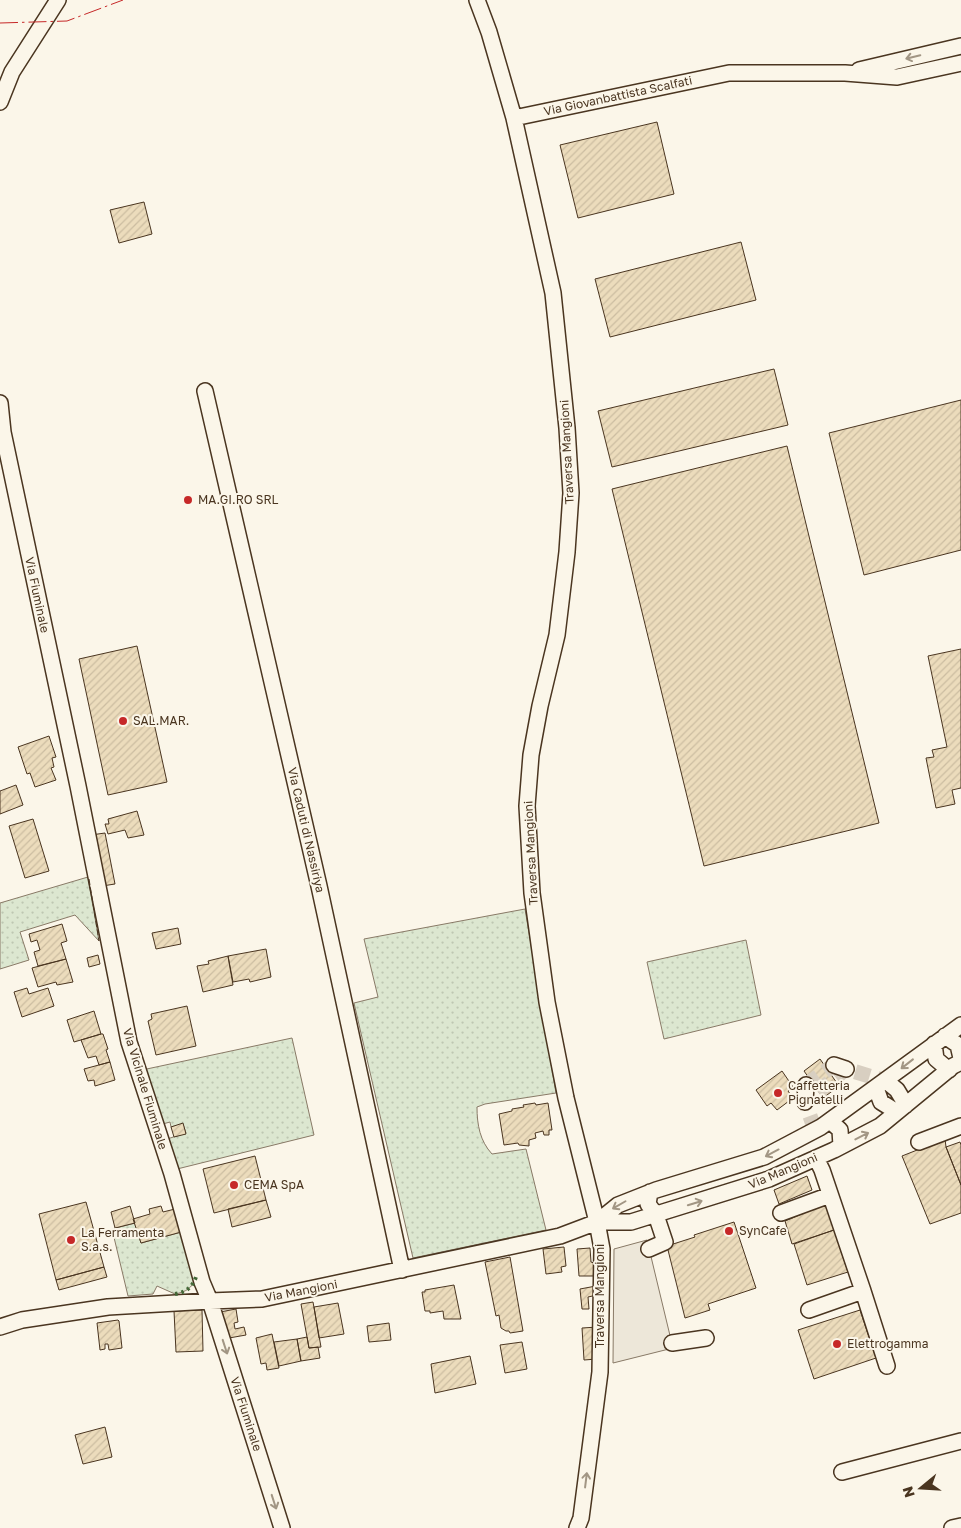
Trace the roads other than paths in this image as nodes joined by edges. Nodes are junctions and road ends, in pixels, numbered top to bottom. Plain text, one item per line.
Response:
1 (58, 0) edge
2 (477, 0) edge
3 (961, 46) edge
4 (961, 63) edge
5 (845, 73) junction
6 (0, 102) edge
7 (514, 118) junction
8 (205, 391) dead end
9 (0, 403) edge
10 (78, 786) joint
11 (961, 1025) edge
12 (939, 1040) junction
13 (957, 1066) edge
14 (806, 1085) dead end
15 (881, 1085) junction
16 (805, 1102) dead end
17 (902, 1109) junction
18 (830, 1121) junction
19 (961, 1126) edge
20 (815, 1130) junction
21 (919, 1142) dead end
22 (828, 1152) junction
23 (727, 1168) junction
24 (653, 1191) junction
25 (734, 1191) junction
26 (830, 1195) junction
27 (781, 1213) dead end
28 (660, 1214) junction
29 (597, 1222) junction
30 (649, 1249) dead end
31 (402, 1270) junction
32 (863, 1291) junction
33 (210, 1300) junction
34 (809, 1310) dead end
35 (0, 1328) edge
36 (706, 1338) dead end
37 (672, 1343) dead end
38 (887, 1366) dead end
39 (961, 1441) edge
40 (842, 1472) dead end
41 (961, 1526) edge
42 (282, 1528) edge
43 (577, 1528) edge
44 (952, 1528) edge

1 - 6 street
2 - 7 street
3 -> 5 street, Via Giovanbattista Scalfati
4 - 5 street, Via Giovanbattista Scalfati
5 - 7 street, Via Giovanbattista Scalfati
7 - 29 street, Traversa Mangioni
8 - 31 street, Via Caduti di Nassiriya
9 - 10 street, Via Fiuminale
10 - 33 street, Via Vicinale Fiuminale
11 - 12 street, Via Mangioni
12 - 13 street
12 - 13 street
12 -> 15 street, Via Mangioni
13 - 17 street, Via Mangioni
14 - 16 street
15 - 17 street
15 - 18 street, Via Mangioni
22 -> 17 street, Via Mangioni
18 - 20 street, Via Mangioni
18 - 22 street
19 - 21 street
20 - 22 street, Via Mangioni
20 -> 23 street, Via Mangioni
22 - 25 street, Via Mangioni
22 - 26 street
23 - 24 street, Via Mangioni
23 - 25 street, Via Mangioni
24 - 28 street
24 -> 29 street, Via Mangioni
28 -> 25 street, Via Mangioni
26 - 27 street
26 - 32 street
28 - 29 street, Via Mangioni
28 - 30 street
29 - 31 street, Via Mangioni
43 -> 29 street, Traversa Mangioni
31 - 33 street, Via Mangioni
32 - 34 street
32 - 38 street
33 - 35 street, Via Mangioni
33 -> 42 street, Via Fiuminale
36 - 37 street
39 - 40 street
41 - 44 street

